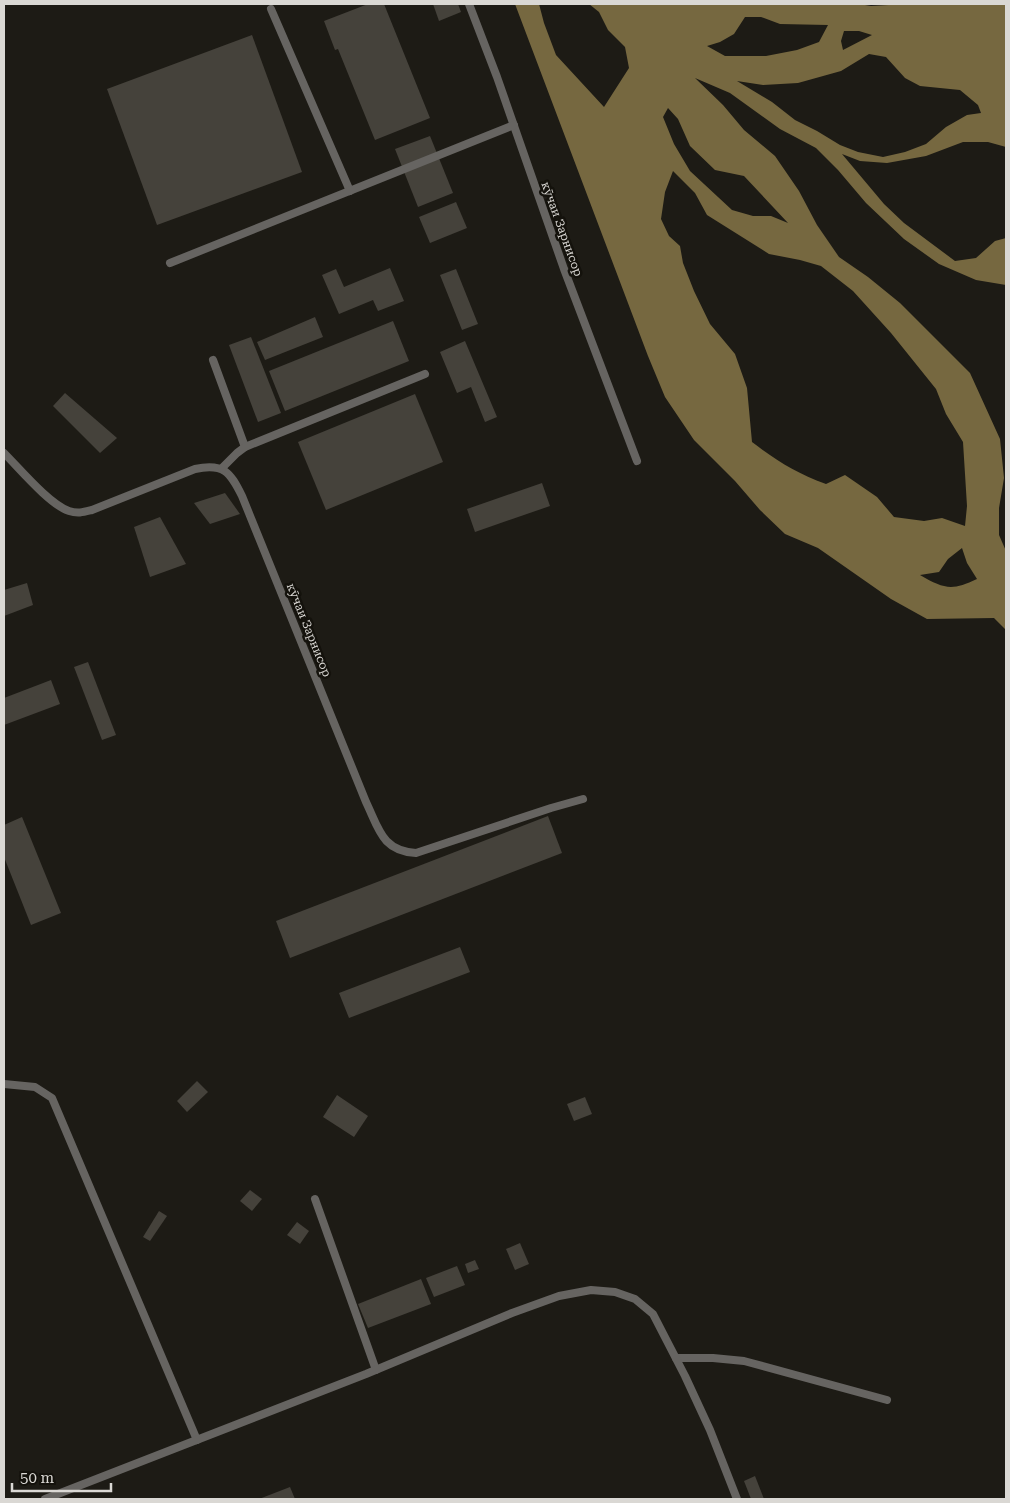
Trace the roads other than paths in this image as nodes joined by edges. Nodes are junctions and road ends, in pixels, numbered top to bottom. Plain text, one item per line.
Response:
1 (469, 4) edge
2 (271, 9) dead end
3 (514, 125) junction
4 (350, 191) junction
5 (170, 263) dead end
6 (213, 360) dead end
7 (425, 374) dead end
8 (246, 447) junction
9 (4, 453) edge
10 (637, 461) dead end
11 (222, 468) junction
12 (583, 799) dead end
13 (4, 1084) edge
14 (315, 1198) dead end
15 (676, 1358) junction
16 (376, 1370) junction
17 (887, 1400) dead end
18 (197, 1440) junction
19 (46, 1499) edge
20 (737, 1499) edge

1 - 3 lane, кӯчаи Зарнисор
2 - 4 lane
3 - 4 lane
3 - 10 lane, кӯчаи Зарнисор
4 - 5 lane
6 - 8 lane
7 - 8 lane
8 - 11 lane
9 - 11 lane
11 - 12 lane, кӯчаи Зарнисор
13 - 18 lane
14 - 16 lane
15 - 16 lane
15 - 17 lane
15 - 20 lane
16 - 18 lane
18 - 19 lane

